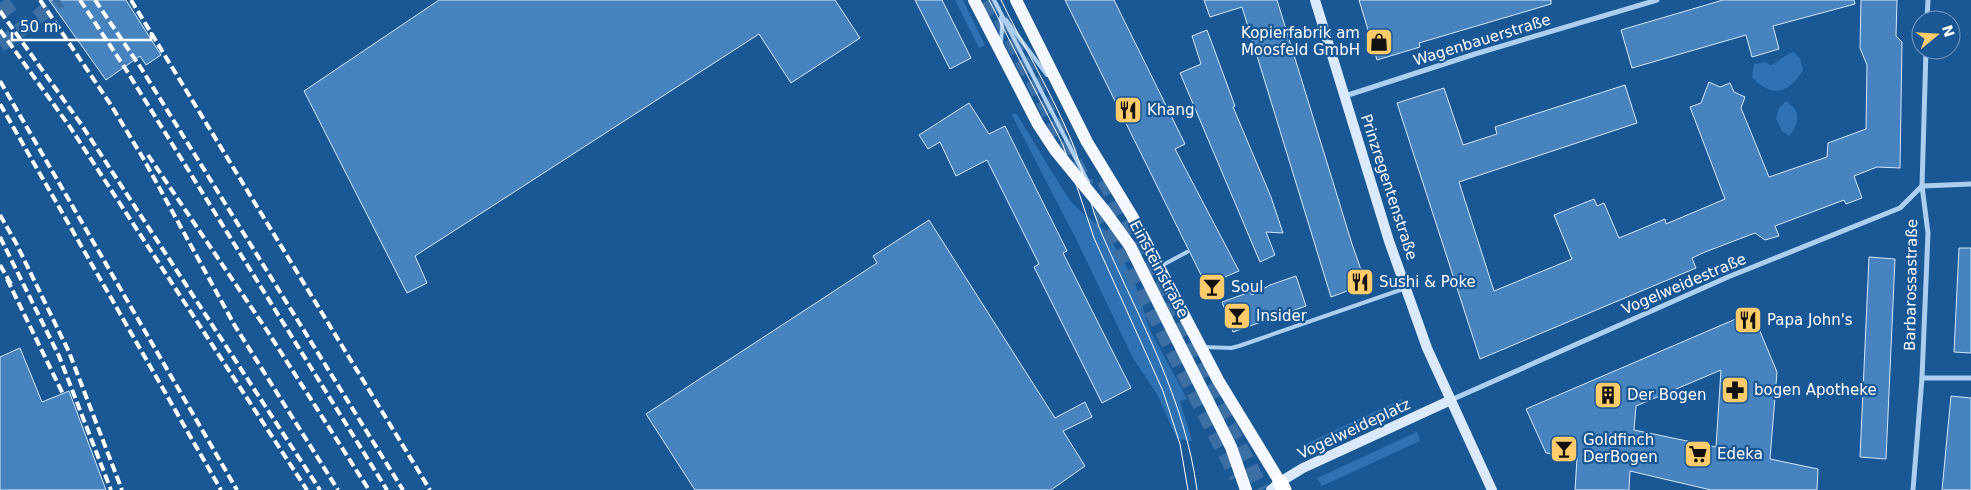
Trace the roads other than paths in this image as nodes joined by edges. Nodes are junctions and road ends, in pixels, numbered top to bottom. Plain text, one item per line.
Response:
1 (974, 0) edge
2 (994, 0) edge
3 (1016, 0) edge
4 (1314, 0) edge
5 (1657, 0) edge
6 (999, 10) junction
7 (999, 50) junction
8 (1926, 60) edge
9 (1344, 96) junction
10 (1066, 99) junction
11 (1971, 184) edge
12 (1922, 186) junction
13 (1100, 205) junction
14 (1187, 252) dead end
15 (1159, 268) junction
16 (1406, 288) junction
17 (1200, 346) junction
18 (1922, 378) junction
19 (1971, 378) edge
20 (1451, 400) junction
21 (1278, 487) edge
22 (1246, 490) edge
23 (1492, 490) edge
24 (1913, 490) edge

1 - 7 main road, Einsteinstraße
2 - 6 lane
3 - 10 main road, Einsteinstraße
4 - 9 main road, Prinzregentenstraße
5 - 9 street, Wagenbauerstraße
6 - 7 lane
6 - 10 lane
6 - 13 lane
7 - 13 main road, Einsteinstraße
8 - 12 street, Barbarossastraße
9 - 16 main road, Prinzregentenstraße
10 - 15 main road, Einsteinstraße
11 - 12 street
12 - 18 street, Barbarossastraße
12 - 20 street, Vogelweidestraße
13 - 22 main road, Einsteinstraße
14 - 15 lane
15 - 17 main road, Einsteinstraße
16 - 17 lane
16 - 20 main road, Prinzregentenstraße
17 - 21 main road, Einsteinstraße
18 - 19 street
18 - 24 street, Barbarossastraße
20 - 21 main road, Vogelweideplatz
20 - 23 main road, Prinzregentenstraße

